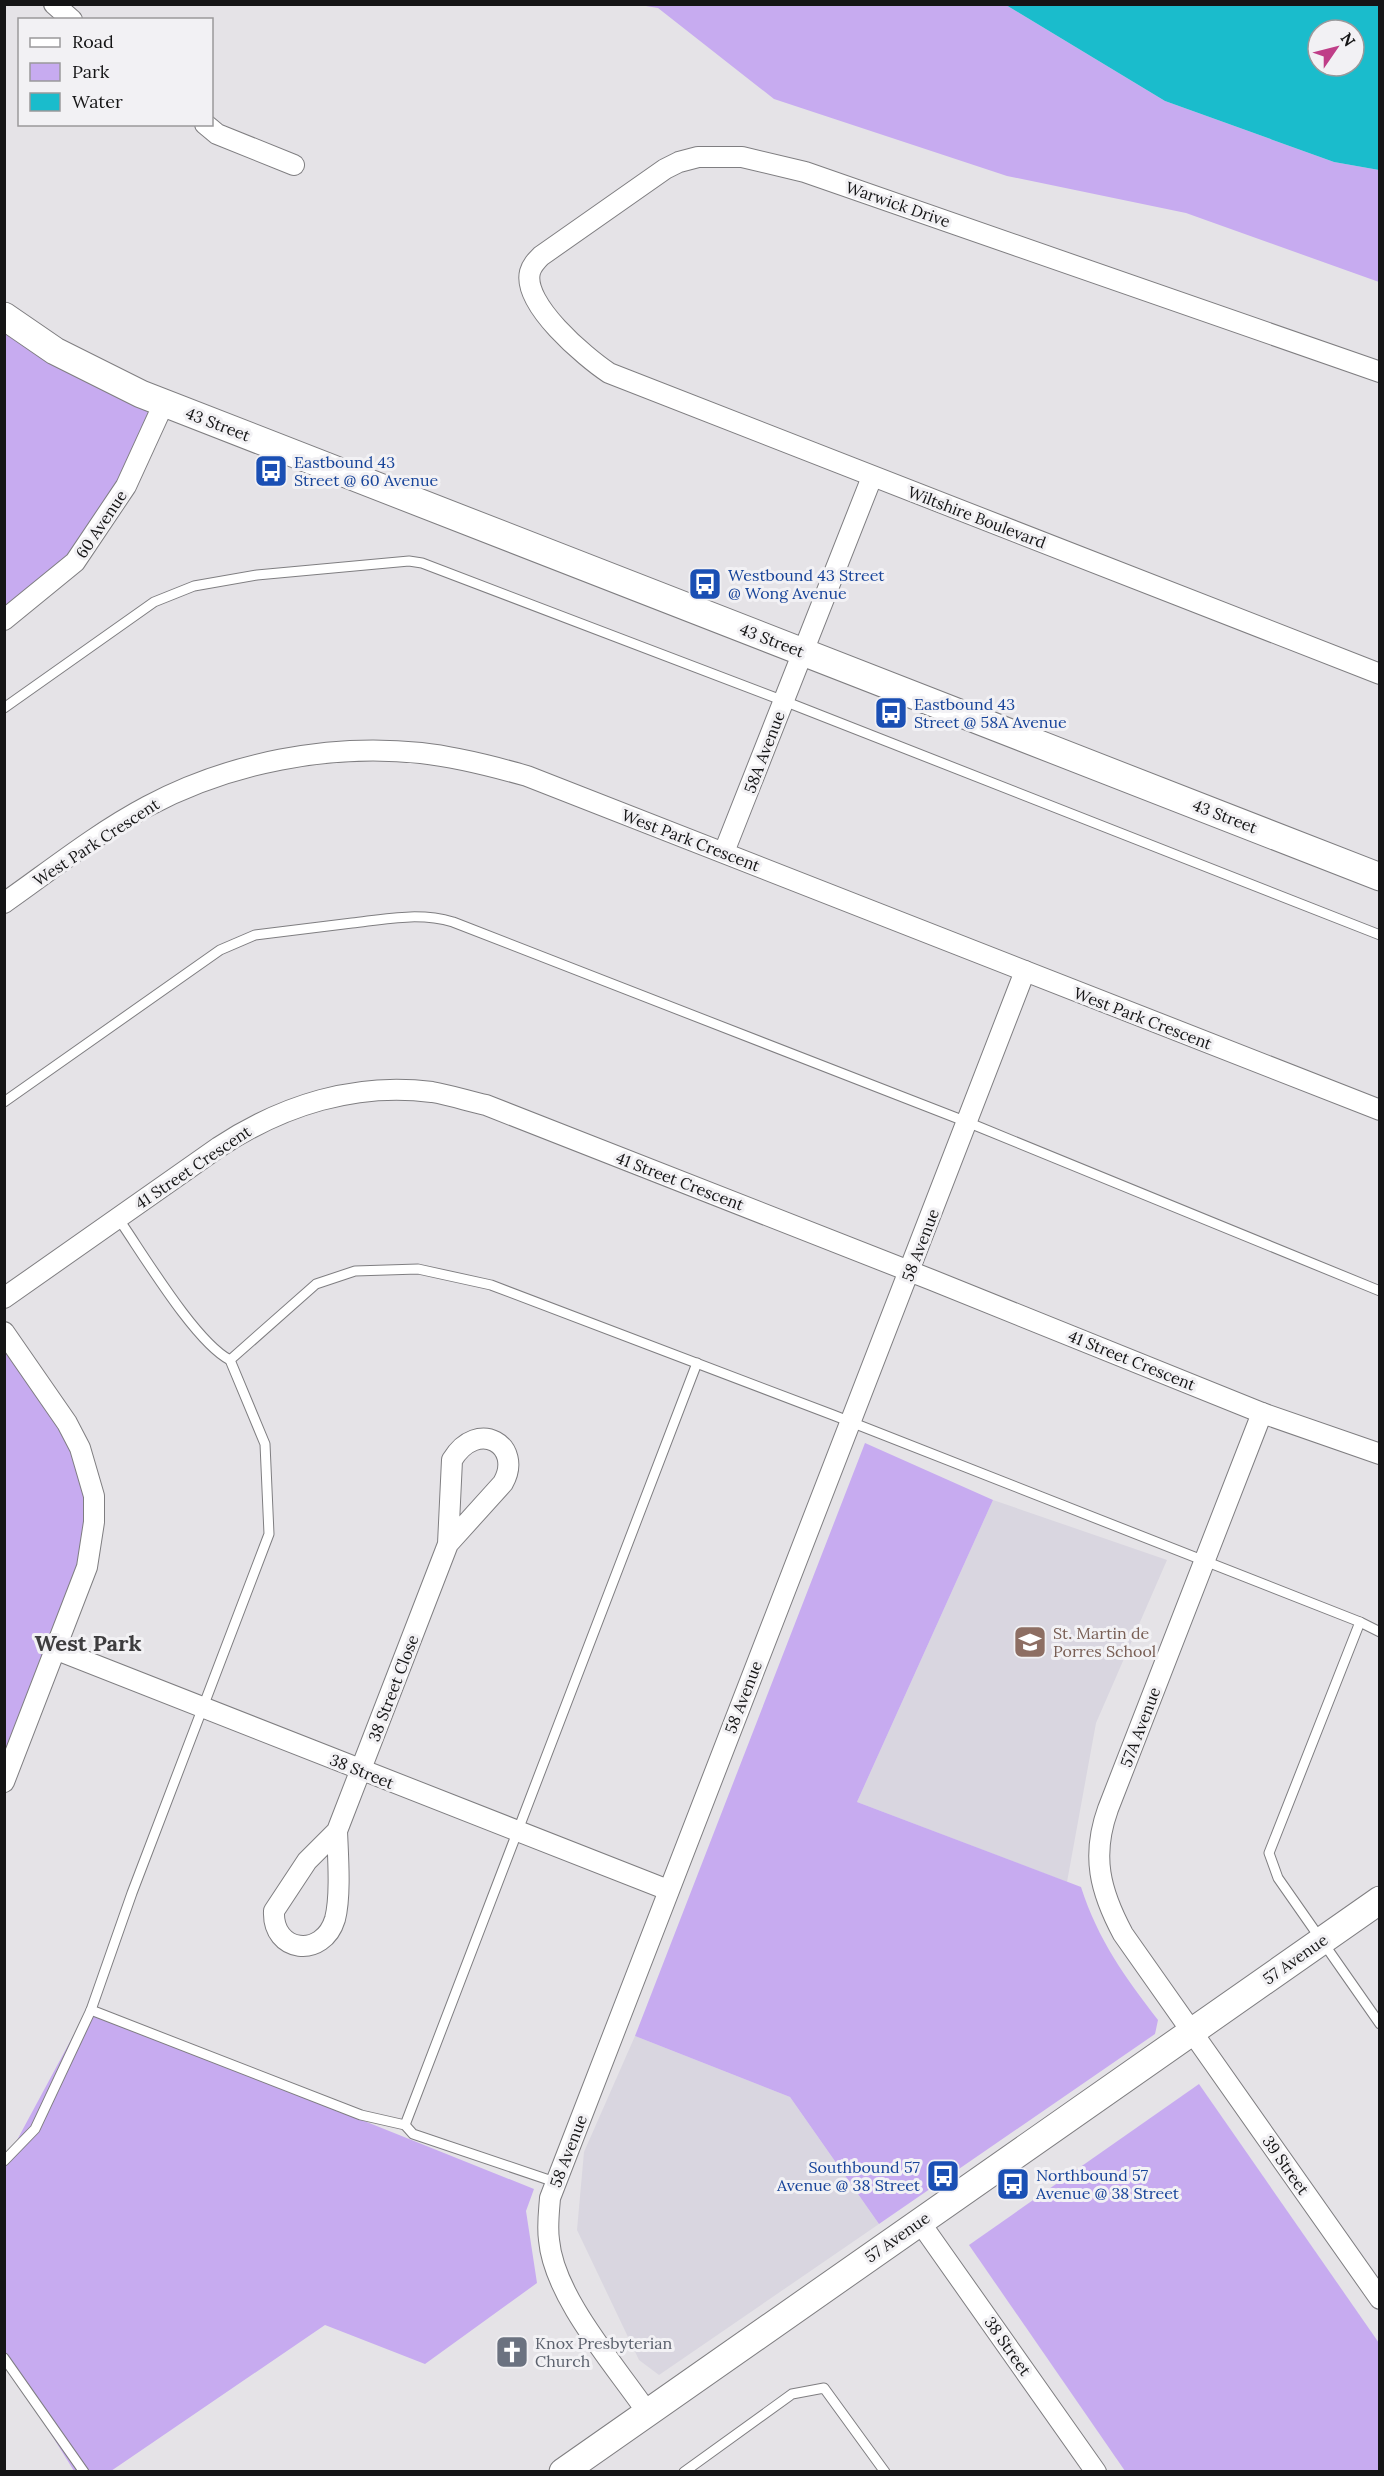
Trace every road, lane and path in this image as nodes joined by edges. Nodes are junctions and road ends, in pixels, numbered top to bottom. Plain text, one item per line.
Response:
1 (54, 4) edge
2 (70, 18) edge
3 (207, 126) edge
4 (294, 165) dead end
5 (4, 316) edge
6 (579, 350) joint
7 (1380, 372) edge
8 (164, 403) junction
9 (872, 477) junction
10 (4, 620) edge
11 (803, 652) junction
12 (1380, 674) edge
13 (783, 702) junction
14 (4, 708) edge
15 (724, 852) junction
16 (1380, 877) edge
17 (4, 903) edge
18 (1380, 935) edge
19 (1025, 972) junction
20 (4, 1102) edge
21 (1380, 1110) edge
22 (967, 1122) junction
23 (118, 1218) junction
24 (909, 1271) junction
25 (1380, 1290) edge
26 (4, 1298) edge
27 (4, 1332) edge
28 (230, 1360) junction
29 (697, 1363) junction
30 (1262, 1413) junction
31 (851, 1422) junction
32 (1380, 1454) edge
33 (448, 1544) junction
34 (1204, 1562) junction
35 (1360, 1622) junction
36 (1380, 1632) edge
37 (57, 1650) junction
38 (205, 1707) junction
39 (361, 1771) junction
40 (4, 1782) edge
41 (337, 1832) junction
42 (517, 1832) junction
43 (668, 1890) junction
44 (1380, 1900) edge
45 (1321, 1941) junction
46 (91, 2010) junction
47 (1380, 2024) edge
48 (1192, 2031) junction
49 (405, 2125) junction
50 (4, 2161) edge
51 (555, 2182) junction
52 (920, 2221) junction
53 (1379, 2299) edge
54 (4, 2358) edge
55 (647, 2412) junction
56 (84, 2472) edge
57 (563, 2472) edge
58 (684, 2472) edge
59 (885, 2472) edge
60 (1096, 2472) edge

1 - 2 street
3 - 4 street
5 - 8 street, 43 Street
6 - 7 street, Warwick Drive
6 - 9 street, Wiltshire Boulevard
8 - 10 street, 60 Avenue
8 - 11 street, 43 Street
9 - 11 street, 58A Avenue
9 - 12 street, Wiltshire Boulevard
11 - 13 street, 58A Avenue
11 - 16 street, 43 Street
13 - 14 lane
13 - 15 street, 58A Avenue
13 - 18 lane
15 - 17 street, West Park Crescent
15 - 19 street, West Park Crescent
19 - 21 street, West Park Crescent
19 - 22 street, 58 Avenue
20 - 22 lane
22 - 24 street, 58 Avenue
22 - 25 lane
23 - 24 street, 41 Street Crescent
23 - 26 street, 41 Street Crescent
23 - 28 lane
24 - 30 street, 41 Street Crescent
24 - 31 street, 58 Avenue
27 - 37 street
28 - 29 lane
28 - 38 lane
29 - 31 lane
29 - 42 lane
30 - 32 street, 41 Street Crescent
30 - 34 street, 57A Avenue
31 - 34 lane
31 - 43 street, 58 Avenue
33 - 33 street, 38 Street Close
33 - 39 street, 38 Street Close
34 - 35 lane
34 - 48 street, 57A Avenue
35 - 36 lane
35 - 45 lane
37 - 38 street, 38 Street
37 - 40 street
38 - 39 street, 38 Street
38 - 46 lane
39 - 41 street, 38 Street Close
39 - 42 street, 38 Street
41 - 41 street, 38 Street Close
42 - 43 street, 38 Street
42 - 49 lane
43 - 51 street, 58 Avenue
44 - 45 street, 57 Avenue
45 - 47 lane
45 - 48 street, 57 Avenue
46 - 49 lane
46 - 50 lane
48 - 52 street, 57 Avenue
48 - 53 street, 39 Street
49 - 51 lane
51 - 55 street, 58 Avenue
52 - 55 street, 57 Avenue
52 - 60 street, 38 Street
54 - 56 lane
55 - 57 street, 57 Avenue
58 - 59 lane

